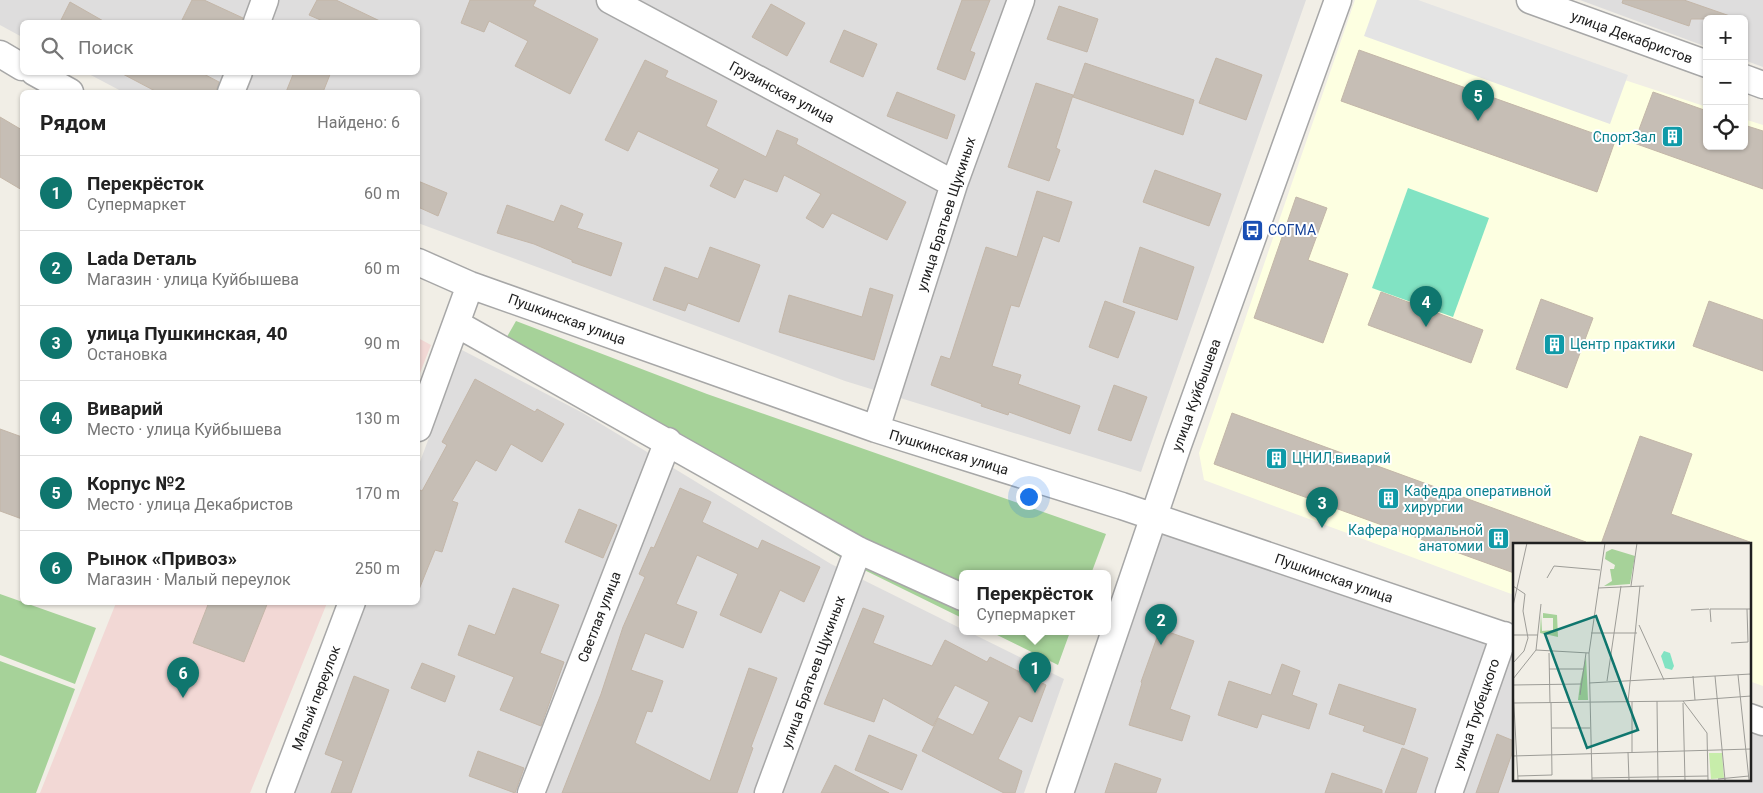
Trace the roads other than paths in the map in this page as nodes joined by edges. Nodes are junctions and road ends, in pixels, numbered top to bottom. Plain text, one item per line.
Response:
1 (265, 0) edge
2 (610, 0) edge
3 (1020, 0) edge
4 (1338, 0) edge
5 (1530, 0) edge
6 (258, 20) edge
7 (0, 54) edge
8 (1703, 63) edge
9 (20, 65) edge
10 (39, 75) edge
11 (238, 75) edge
12 (1748, 79) edge
13 (1763, 85) edge
14 (66, 90) edge
15 (233, 90) edge
16 (954, 184) junction
17 (420, 263) edge
18 (470, 285) junction
19 (457, 324) junction
20 (420, 423) edge
21 (876, 429) junction
22 (668, 441) junction
23 (1153, 517) junction
24 (858, 550) junction
25 (959, 596) edge
26 (351, 605) edge
27 (1509, 637) edge
28 (1750, 717) edge
29 (1763, 722) edge
30 (280, 793) edge
31 (531, 793) edge
32 (768, 793) edge
33 (1060, 793) edge
34 (1449, 793) edge

1 - 6 street
2 - 16 street, Грузинская улица
3 - 16 street, улица Братьев Щукиных
4 - 23 street, улица Куйбышева
5 - 8 street, улица Декабристов
7 - 9 street
10 - 14 street
11 - 15 street
12 - 13 street
16 - 21 street, улица Братьев Щукиных
17 - 18 street, Пушкинская улица
18 - 19 street
18 - 21 street, Пушкинская улица
19 - 20 street
19 - 22 street
21 - 23 street, Пушкинская улица
22 - 24 street
22 - 31 street, Светлая улица
23 - 27 street, Пушкинская улица
23 - 33 street, улица Куйбышева
24 - 25 street
24 - 32 street, улица Братьев Щукиных
26 - 30 street, Малый переулок
27 - 34 street, улица Трубецкого
28 - 29 street

